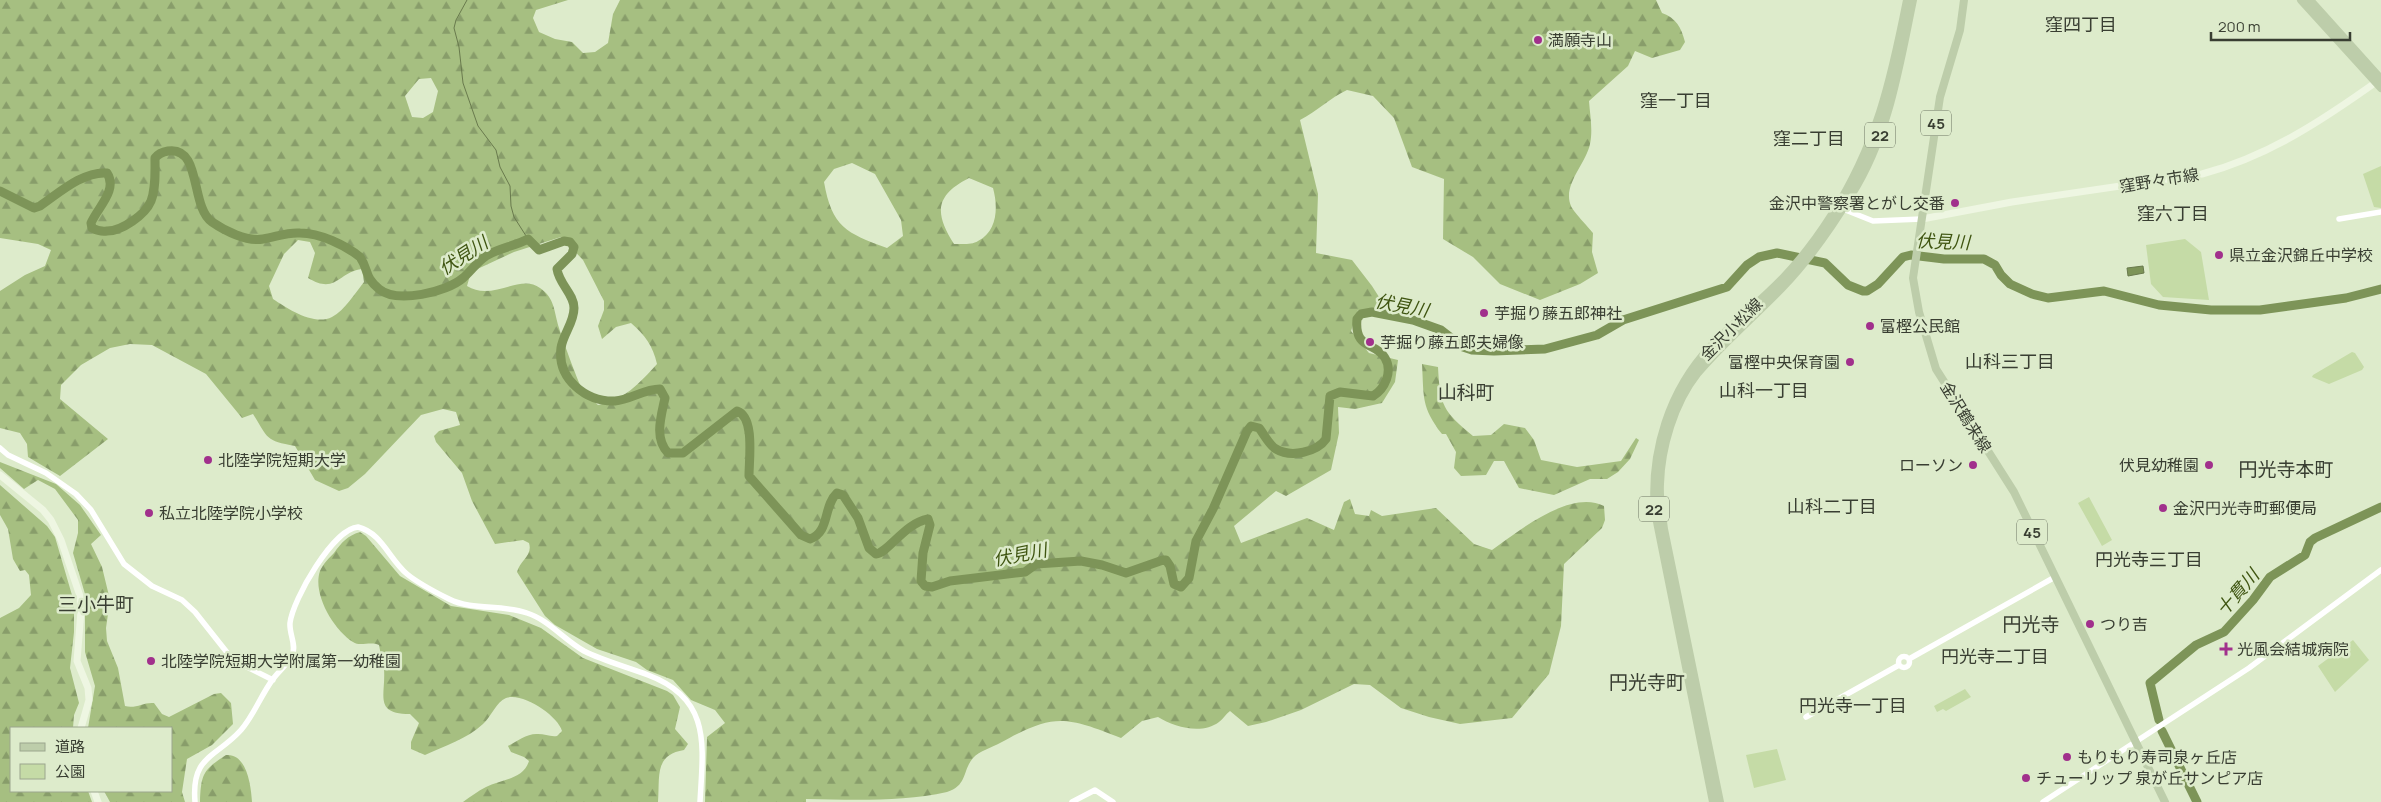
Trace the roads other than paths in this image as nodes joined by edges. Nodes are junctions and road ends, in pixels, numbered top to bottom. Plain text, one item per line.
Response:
1 (1907, 0) edge
2 (1913, 0) edge
3 (1964, 0) edge
4 (2301, 0) edge
5 (2310, 0) edge
6 (2380, 81) edge
7 (1843, 209) junction
8 (2381, 212) edge
9 (1922, 219) junction
10 (2339, 219) dead end
11 (1808, 254) junction
12 (1801, 262) junction
13 (0, 448) edge
14 (0, 475) edge
15 (2381, 570) edge
16 (2055, 577) junction
17 (273, 680) junction
18 (1806, 717) dead end
19 (81, 727) edge
20 (2134, 741) junction
21 (195, 802) edge
22 (700, 802) edge
23 (1072, 802) edge
24 (1113, 802) edge
25 (1713, 802) edge
26 (1720, 802) edge
27 (2043, 802) edge
28 (2165, 802) edge

1 - 11 main road, 金沢小松線 / 22
2 - 7 main road, 金沢小松線 / 22
3 - 9 main road, 金沢鶴来線 / 45
4 - 6 main road
5 - 6 main road
6 - 9 main road, 窪野々市線
7 - 9 street
7 - 11 main road, 金沢小松線 / 22
8 - 10 street
9 - 16 main road, 金沢鶴来線 / 45
11 - 12 main road, 金沢小松線 / 22
12 - 25 main road, 金沢小松線 / 22
12 - 26 main road, 金沢小松線 / 22
13 - 17 street
14 - 19 main road
15 - 20 street
16 - 18 street
16 - 20 main road, 金沢鶴来線 / 45
17 - 21 street
17 - 22 street
20 - 27 street
20 - 28 main road, 金沢鶴来線 / 45
23 - 24 street

